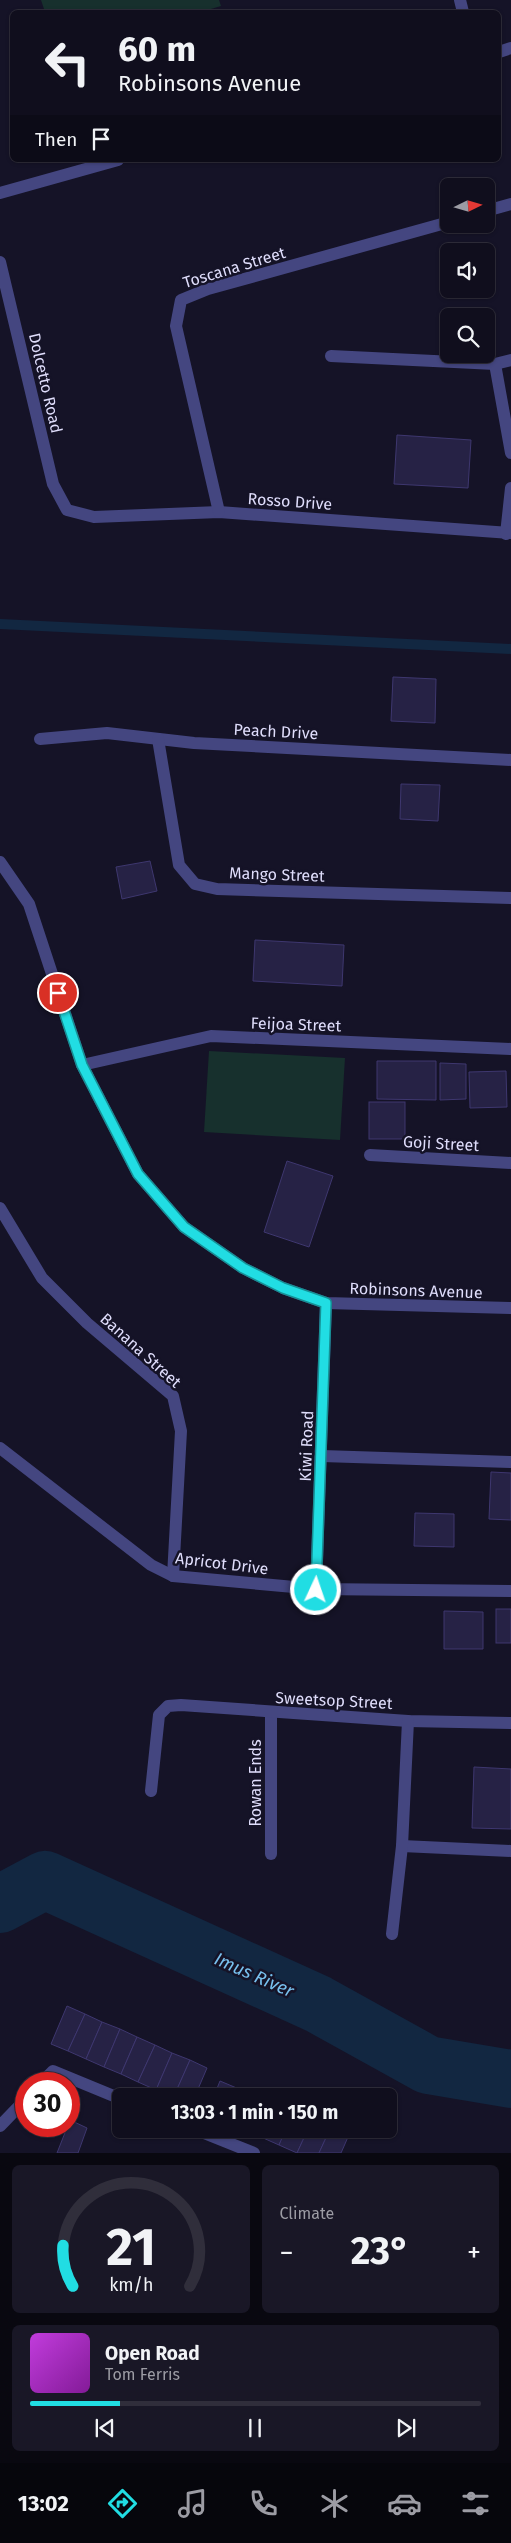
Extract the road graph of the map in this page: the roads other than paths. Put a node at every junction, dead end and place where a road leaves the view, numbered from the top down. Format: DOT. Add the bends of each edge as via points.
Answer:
graph roads {
  1 [pos="111,162"];
  2 [pos="0,193"];
  3 [pos="511,204"];
  4 [pos="495,208"];
  5 [pos="440,225"];
  6 [pos="0,262"];
  7 [pos="331,356"];
  8 [pos="511,360"];
  9 [pos="495,364"];
  10 [pos="511,453"];
  11 [pos="511,488"];
  12 [pos="67,510"];
  13 [pos="220,512"];
  14 [pos="509,534"];
  15 [pos="40,739"];
  16 [pos="158,739"];
  17 [pos="511,760"];
  18 [pos="0,862"];
  19 [pos="511,898"];
  20 [pos="511,1048"];
  21 [pos="82,1065"];
  22 [pos="370,1155"];
  23 [pos="511,1163"];
  24 [pos="0,1208"];
  25 [pos="326,1303"];
  26 [pos="511,1308"];
  27 [pos="0,1448"];
  28 [pos="322,1456"];
  29 [pos="511,1462"];
  30 [pos="173,1576"];
  31 [pos="316,1590"];
  32 [pos="511,1591"];
  33 [pos="271,1713"];
  34 [pos="408,1721"];
  35 [pos="511,1723"];
  36 [pos="151,1791"];
  37 [pos="402,1846"];
  38 [pos="511,1851"];
  39 [pos="271,1854"];
  40 [pos="392,1934"];
  41 [pos="80,2082"];
  42 [pos="112,2095"];
  43 [pos="15,2110"];
  44 [pos="0,2126"];
  45 [pos="216,2138"];
  46 [pos="254,2153"];
  1 -- 2 [label="street"];
  3 -- 4 [label="street"];
  5 -- 13 [label="street, Toscana Street" via="208,289 181,300 176,326"];
  6 -- 12 [label="street, Dolcetto Road" via="53,484"];
  7 -- 9 [label="street"];
  8 -- 9 [label="street"];
  9 -- 10 [label="street"];
  11 -- 14 [label="street"];
  12 -- 13 [label="street, Rosso Drive" via="94,517"];
  13 -- 14 [label="street, Rosso Drive"];
  15 -- 16 [label="street, Peach Drive" via="107,734"];
  16 -- 17 [label="street, Peach Drive"];
  16 -- 19 [label="street, Mango Street" via="179,865 195,884 217,889"];
  18 -- 21 [label="street, Robinsons Avenue" via="28,904"];
  20 -- 21 [label="street, Feijoa Street" via="211,1036"];
  21 -- 25 [label="street, Robinsons Avenue" via="138,1174 184,1227 243,1268 283,1288"];
  22 -- 23 [label="street, Goji Street"];
  24 -- 30 [label="street, Banana Street" via="42,1278 87,1323 173,1396 181,1431"];
  25 -- 26 [label="street, Robinsons Avenue"];
  25 -- 28 [label="street, Kiwi Road"];
  27 -- 30 [label="street, Apricot Drive" via="151,1565"];
  28 -- 29 [label="street"];
  28 -- 31 [label="street, Kiwi Road"];
  30 -- 31 [label="street, Apricot Drive"];
  31 -- 32 [label="street, Apricot Drive"];
  33 -- 34 [label="street, Sweetsop Street"];
  33 -- 36 [label="street, Sweetsop Street" via="168,1706 159,1715"];
  33 -- 39 [label="street, Rowan Ends"];
  34 -- 35 [label="street, Sweetsop Street"];
  34 -- 37 [label="street"];
  37 -- 38 [label="street"];
  37 -- 40 [label="street"];
  41 -- 42 [label="street"];
  43 -- 44 [label="street"];
  45 -- 46 [label="street"];
}
